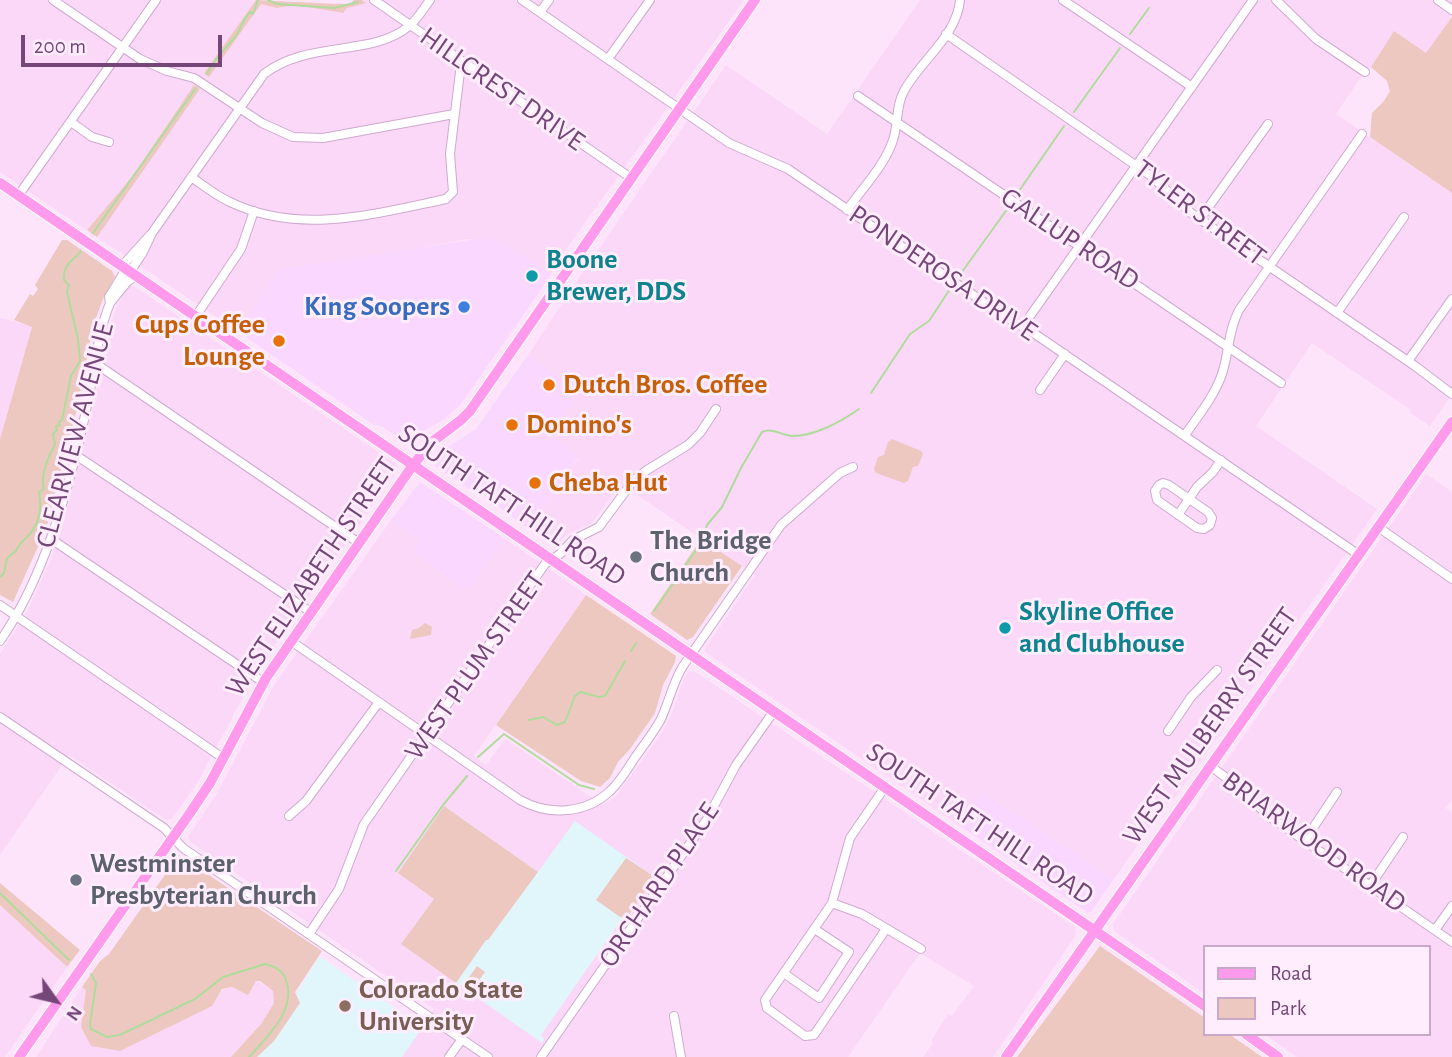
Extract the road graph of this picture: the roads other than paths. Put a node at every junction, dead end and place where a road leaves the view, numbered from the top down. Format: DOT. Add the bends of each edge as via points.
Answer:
graph roads {
  1 [pos="53,0"];
  2 [pos="156,0"];
  3 [pos="374,0"];
  4 [pos="430,0"];
  5 [pos="522,0"];
  6 [pos="549,0"];
  7 [pos="650,0"];
  8 [pos="755,0"];
  9 [pos="960,0"];
  10 [pos="1063,0"];
  11 [pos="1253,0"];
  12 [pos="1276,0"];
  13 [pos="1438,0"];
  14 [pos="1452,10"];
  15 [pos="540,12"];
  16 [pos="411,25"];
  17 [pos="946,34"];
  18 [pos="123,47"];
  19 [pos="608,59"];
  20 [pos="465,65"];
  21 [pos="1365,72"];
  22 [pos="1192,87"];
  23 [pos="858,96"];
  24 [pos="239,108"];
  25 [pos="680,109"];
  26 [pos="454,114"];
  27 [pos="896,121"];
  28 [pos="71,122"];
  29 [pos="1268,124"];
  30 [pos="1362,134"];
  31 [pos="109,142"];
  32 [pos="1136,165"];
  33 [pos="191,177"];
  34 [pos="631,178"];
  35 [pos="0,184"];
  36 [pos="18,196"];
  37 [pos="847,210"];
  38 [pos="254,211"];
  39 [pos="1404,217"];
  40 [pos="1200,219"];
  41 [pos="1079,246"];
  42 [pos="1269,265"];
  43 [pos="128,271"];
  44 [pos="1452,299"];
  45 [pos="1337,313"];
  46 [pos="196,316"];
  47 [pos="1023,326"];
  48 [pos="1228,347"];
  49 [pos="1065,354"];
  50 [pos="1408,361"];
  51 [pos="95,363"];
  52 [pos="1282,383"];
  53 [pos="1040,390"];
  54 [pos="1452,394"];
  55 [pos="716,409"];
  56 [pos="1452,422"];
  57 [pos="1185,435"];
  58 [pos="74,454"];
  59 [pos="1221,460"];
  60 [pos="413,465"];
  61 [pos="853,467"];
  62 [pos="1189,498"];
  63 [pos="1178,514"];
  64 [pos="1378,527"];
  65 [pos="51,539"];
  66 [pos="359,543"];
  67 [pos="1359,555"];
  68 [pos="552,559"];
  69 [pos="1452,579"];
  70 [pos="0,605"];
  71 [pos="312,612"];
  72 [pos="16,616"];
  73 [pos="0,642"];
  74 [pos="291,642"];
  75 [pos="691,654"];
  76 [pos="1217,670"];
  77 [pos="263,682"];
  78 [pos="379,702"];
  79 [pos="774,711"];
  80 [pos="0,717"];
  81 [pos="1168,731"];
  82 [pos="426,735"];
  83 [pos="223,758"];
  84 [pos="1210,766"];
  85 [pos="886,787"];
  86 [pos="1337,792"];
  87 [pos="289,816"];
  88 [pos="1403,836"];
  89 [pos="173,837"];
  90 [pos="1305,841"];
  91 [pos="1370,886"];
  92 [pos="832,903"];
  93 [pos="1452,906"];
  94 [pos="886,929"];
  95 [pos="1094,929"];
  96 [pos="816,930"];
  97 [pos="1436,930"];
  98 [pos="309,934"];
  99 [pos="1452,942"];
  100 [pos="921,949"];
  101 [pos="785,974"];
  102 [pos="1204,1005"];
  103 [pos="674,1016"];
  104 [pos="1248,1036"];
  105 [pos="462,1039"];
  106 [pos="19,1057"];
  107 [pos="449,1057"];
  108 [pos="488,1057"];
  109 [pos="541,1057"];
  110 [pos="681,1057"];
  111 [pos="1006,1057"];
  112 [pos="1278,1057"];
  1 -- 18 [label="street"];
  2 -- 18 [label="street"];
  3 -- 16 [label="street, HILLCREST DRIVE"];
  4 -- 16 [label="street, CLEARVIEW AVENUE"];
  5 -- 15 [label="street, PONDEROSA DRIVE"];
  6 -- 15 [label="street"];
  7 -- 19 [label="street"];
  8 -- 25 [label="main road, WEST ELIZABETH STREET"];
  9 -- 17 [label="street"];
  10 -- 22 [label="street"];
  11 -- 22 [label="street"];
  12 -- 21 [label="street" via="1316,39"];
  13 -- 14 [label="street"];
  15 -- 19 [label="street, PONDEROSA DRIVE"];
  16 -- 20 [label="street, HILLCREST DRIVE"];
  16 -- 24 [label="street, CLEARVIEW AVENUE" via="382,40 290,57 264,74"];
  17 -- 27 [label="street" via="904,91"];
  17 -- 32 [label="street, TYLER STREET"];
  18 -- 24 [label="street" via="153,66 194,78"];
  18 -- 28 [label="street"];
  19 -- 25 [label="street, PONDEROSA DRIVE"];
  20 -- 26 [label="street"];
  20 -- 34 [label="street, HILLCREST DRIVE"];
  22 -- 32 [label="street"];
  23 -- 27 [label="street, GALLUP ROAD"];
  24 -- 26 [label="street" via="278,132 312,139"];
  24 -- 33 [label="street, CLEARVIEW AVENUE"];
  25 -- 34 [label="main road, WEST ELIZABETH STREET"];
  25 -- 37 [label="street, PONDEROSA DRIVE" via="729,143 788,169"];
  26 -- 38 [label="street" via="453,192 446,199 340,220 304,220"];
  27 -- 37 [label="street" via="888,150"];
  27 -- 41 [label="street, GALLUP ROAD"];
  28 -- 31 [label="street"];
  28 -- 36 [label="street"];
  29 -- 40 [label="street"];
  30 -- 42 [label="street"];
  32 -- 40 [label="street, TYLER STREET"];
  32 -- 41 [label="street"];
  33 -- 38 [label="street" via="227,201"];
  33 -- 43 [label="street, CLEARVIEW AVENUE" via="152,233 137,246"];
  34 -- 60 [label="main road, WEST ELIZABETH STREET" via="470,411 432,442"];
  35 -- 36 [label="main road, SOUTH TAFT HILL ROAD"];
  36 -- 43 [label="main road, SOUTH TAFT HILL ROAD"];
  37 -- 47 [label="street, PONDEROSA DRIVE"];
  38 -- 46 [label="street" via="240,249"];
  39 -- 45 [label="street"];
  40 -- 42 [label="street, TYLER STREET"];
  41 -- 47 [label="street"];
  41 -- 48 [label="street, GALLUP ROAD"];
  42 -- 45 [label="street, TYLER STREET"];
  42 -- 48 [label="street" via="1235,317"];
  43 -- 46 [label="main road, SOUTH TAFT HILL ROAD"];
  43 -- 51 [label="street, CLEARVIEW AVENUE" via="128,281 110,303"];
  44 -- 50 [label="street"];
  45 -- 50 [label="street, TYLER STREET"];
  46 -- 60 [label="main road, SOUTH TAFT HILL ROAD"];
  47 -- 49 [label="street, PONDEROSA DRIVE"];
  48 -- 52 [label="street, GALLUP ROAD"];
  48 -- 57 [label="street" via="1215,389"];
  49 -- 53 [label="street"];
  49 -- 57 [label="street, PONDEROSA DRIVE"];
  50 -- 54 [label="street, TYLER STREET"];
  51 -- 58 [label="street, CLEARVIEW AVENUE"];
  51 -- 66 [label="street"];
  55 -- 68 [label="street, WEST PLUM STREET" via="688,445 638,475 599,527 573,540"];
  56 -- 64 [label="main road, WEST MULBERRY STREET"];
  57 -- 59 [label="street, PONDEROSA DRIVE"];
  58 -- 65 [label="street, CLEARVIEW AVENUE"];
  58 -- 71 [label="street"];
  59 -- 62 [label="street"];
  59 -- 67 [label="street, PONDEROSA DRIVE"];
  60 -- 66 [label="main road, WEST ELIZABETH STREET"];
  60 -- 68 [label="main road, SOUTH TAFT HILL ROAD"];
  61 -- 75 [label="street" via="781,525"];
  62 -- 63 [label="street"];
  62 -- 63 [label="street" via="1210,514 1210,525 1199,529"];
  62 -- 63 [label="street" via="1166,484 1156,488 1157,500"];
  64 -- 67 [label="main road, WEST MULBERRY STREET"];
  64 -- 69 [label="street"];
  65 -- 72 [label="street, CLEARVIEW AVENUE"];
  65 -- 77 [label="street"];
  66 -- 71 [label="main road, WEST ELIZABETH STREET"];
  67 -- 84 [label="main road, WEST MULBERRY STREET"];
  68 -- 75 [label="main road, SOUTH TAFT HILL ROAD"];
  68 -- 82 [label="street, WEST PLUM STREET"];
  70 -- 72 [label="street"];
  71 -- 74 [label="main road, WEST ELIZABETH STREET"];
  72 -- 73 [label="street, CLEARVIEW AVENUE"];
  72 -- 83 [label="street"];
  74 -- 77 [label="main road, WEST ELIZABETH STREET"];
  74 -- 78 [label="street"];
  75 -- 79 [label="main road, SOUTH TAFT HILL ROAD"];
  75 -- 82 [label="street" via="660,719 619,781 604,796 582,807 556,810 533,806"];
  76 -- 81 [label="street" via="1191,696"];
  77 -- 83 [label="main road, WEST ELIZABETH STREET"];
  78 -- 82 [label="street"];
  78 -- 87 [label="street" via="306,801"];
  79 -- 85 [label="main road, SOUTH TAFT HILL ROAD"];
  79 -- 109 [label="street, ORCHARD PLACE" via="736,765 707,819"];
  80 -- 89 [label="street"];
  82 -- 98 [label="street, WEST PLUM STREET" via="364,824 339,889"];
  83 -- 89 [label="main road, WEST ELIZABETH STREET"];
  84 -- 90 [label="street, BRIARWOOD ROAD"];
  84 -- 95 [label="main road, WEST MULBERRY STREET"];
  85 -- 92 [label="street" via="850,838"];
  85 -- 95 [label="main road, SOUTH TAFT HILL ROAD"];
  86 -- 90 [label="street"];
  88 -- 91 [label="street"];
  89 -- 98 [label="street"];
  89 -- 106 [label="main road, WEST ELIZABETH STREET"];
  90 -- 91 [label="street, BRIARWOOD ROAD"];
  91 -- 97 [label="street, BRIARWOOD ROAD"];
  92 -- 94 [label="street"];
  92 -- 96 [label="street"];
  93 -- 97 [label="street"];
  94 -- 100 [label="street"];
  94 -- 101 [label="street" via="814,1035 805,1036 767,1008 765,1000"];
  95 -- 102 [label="main road, SOUTH TAFT HILL ROAD"];
  95 -- 111 [label="main road, WEST MULBERRY STREET"];
  96 -- 101 [label="street"];
  96 -- 101 [label="street" via="849,952 819,998"];
  97 -- 99 [label="street, BRIARWOOD ROAD"];
  98 -- 105 [label="street"];
  103 -- 110 [label="street"];
  104 -- 112 [label="main road"];
  105 -- 107 [label="street"];
  105 -- 108 [label="street"];
}
